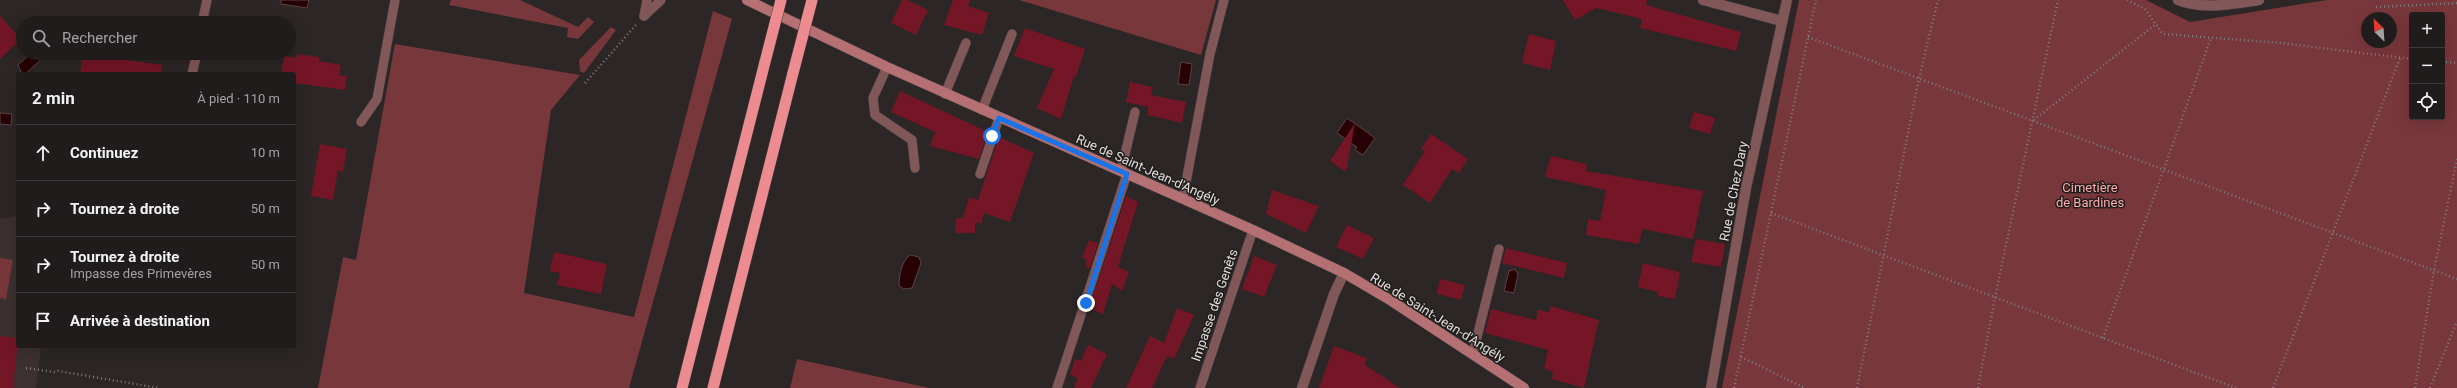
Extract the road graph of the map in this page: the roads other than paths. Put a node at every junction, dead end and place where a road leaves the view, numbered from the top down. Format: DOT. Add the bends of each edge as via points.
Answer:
graph roads {
  1 [pos="207,0"];
  2 [pos="395,0"];
  3 [pos="647,0"];
  4 [pos="661,0"];
  5 [pos="747,0"];
  6 [pos="781,0"];
  7 [pos="812,0"];
  8 [pos="1224,0"];
  9 [pos="1702,0"];
  10 [pos="1787,0"];
  11 [pos="2178,0"];
  12 [pos="2259,0"];
  13 [pos="204,16"];
  14 [pos="1782,21"];
  15 [pos="1012,34"];
  16 [pos="966,43"];
  17 [pos="195,60"];
  18 [pos="886,67"];
  19 [pos="192,72"];
  20 [pos="945,94"];
  21 [pos="982,110"];
  22 [pos="1135,112"];
  23 [pos="999,118"];
  24 [pos="361,122"];
  25 [pos="915,168"];
  26 [pos="1124,172"];
  27 [pos="980,174"];
  28 [pos="1183,198"];
  29 [pos="1253,230"];
  30 [pos="1499,249"];
  31 [pos="1344,273"];
  32 [pos="1472,353"];
  33 [pos="682,388"];
  34 [pos="713,388"];
  35 [pos="1057,388"];
  36 [pos="1200,388"];
  37 [pos="1302,388"];
  38 [pos="1524,388"];
  39 [pos="1711,388"];
  1 -- 13 [label="lane"];
  2 -- 24 [label="lane" via="378,99"];
  3 -- 4 [label="lane" via="644,16"];
  5 -- 18 [label="main road, Rue de Saint-Jean-d'Angély"];
  6 -- 33 [label="highway, bridge"];
  7 -- 34 [label="highway, bridge"];
  8 -- 28 [label="lane" via="1210,54"];
  9 -- 14 [label="street"];
  10 -- 14 [label="street, Rue de Chez Dary"];
  11 -- 12 [label="street" via="2188,4 2227,5"];
  14 -- 39 [label="street, Rue de Chez Dary" via="1746,188"];
  15 -- 21 [label="lane"];
  16 -- 20 [label="lane"];
  17 -- 19 [label="lane"];
  18 -- 20 [label="main road, Rue de Saint-Jean-d'Angély"];
  18 -- 25 [label="lane" via="873,98 875,114 912,140"];
  20 -- 21 [label="main road, Rue de Saint-Jean-d'Angély"];
  21 -- 23 [label="main road, Rue de Saint-Jean-d'Angély"];
  22 -- 26 [label="lane"];
  23 -- 26 [label="main road, Rue de Saint-Jean-d'Angély"];
  23 -- 27 [label="lane"];
  26 -- 28 [label="main road, Rue de Saint-Jean-d'Angély"];
  26 -- 35 [label="lane"];
  28 -- 29 [label="main road, Rue de Saint-Jean-d'Angély"];
  29 -- 31 [label="main road, Rue de Saint-Jean-d'Angély"];
  29 -- 36 [label="lane, Impasse des Genêts"];
  30 -- 32 [label="lane"];
  31 -- 32 [label="main road, Rue de Saint-Jean-d'Angély"];
  31 -- 37 [label="street" via="1334,294"];
  32 -- 38 [label="main road, Rue de Saint-Jean-d'Angély"];
}
